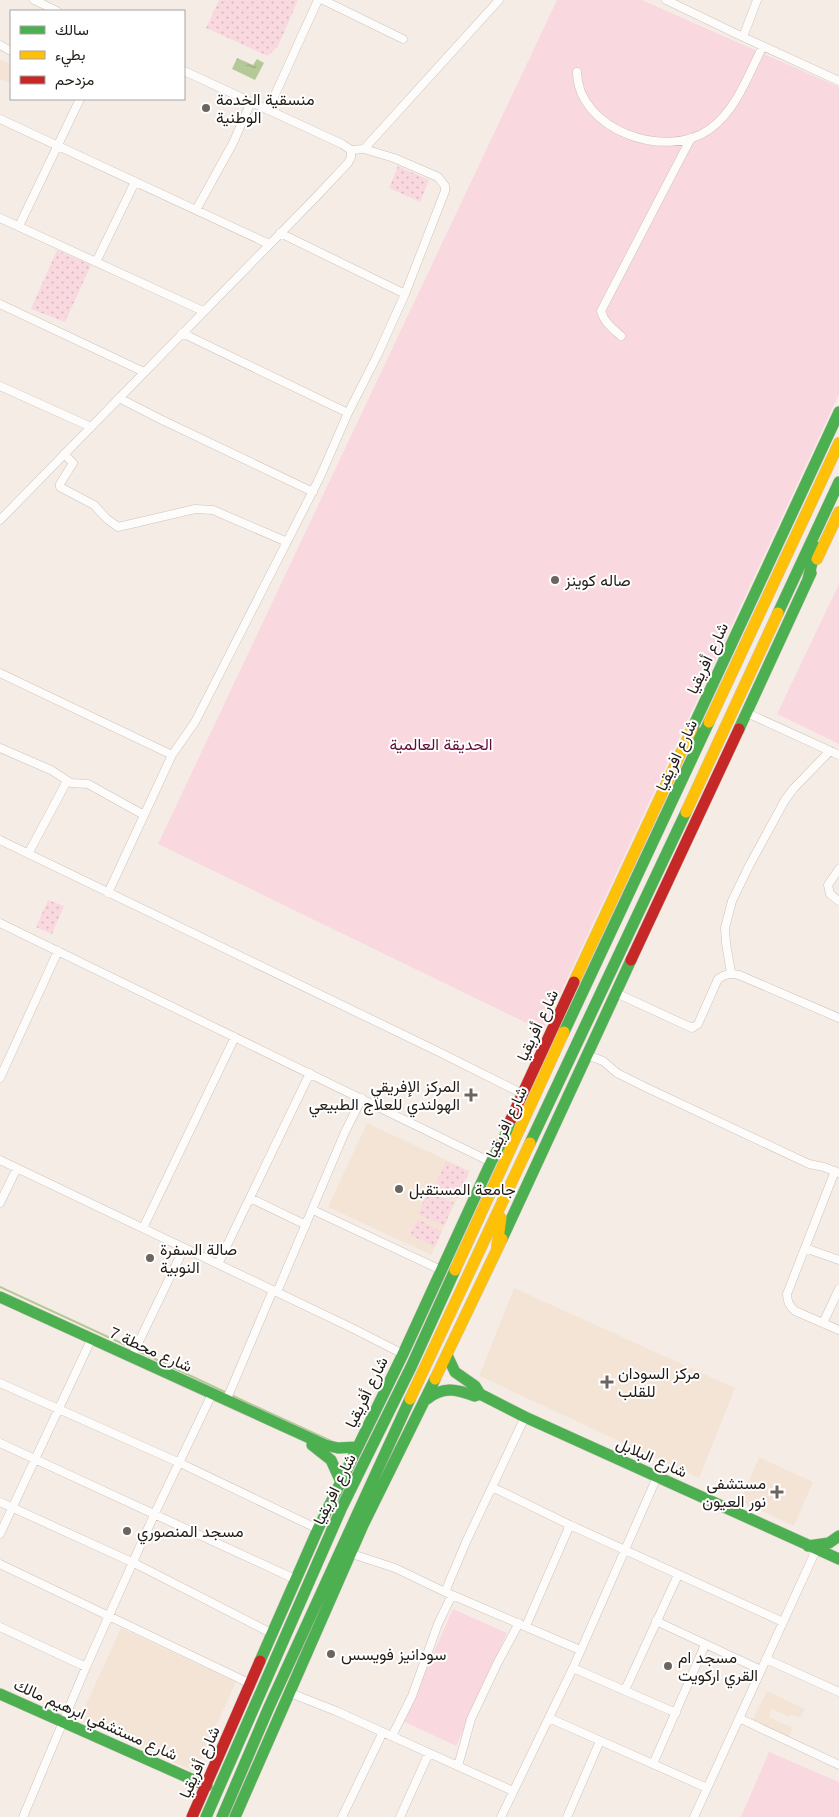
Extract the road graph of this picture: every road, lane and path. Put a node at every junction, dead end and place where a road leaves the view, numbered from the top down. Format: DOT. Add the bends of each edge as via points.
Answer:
graph roads {
  1 [pos="34,0"];
  2 [pos="318,0"];
  3 [pos="323,0"];
  4 [pos="498,0"];
  5 [pos="666,0"];
  6 [pos="757,0"];
  7 [pos="56,10"];
  8 [pos="743,37"];
  9 [pos="404,39"];
  10 [pos="763,46"];
  11 [pos="185,71"];
  12 [pos="577,72"];
  13 [pos="839,81"];
  14 [pos="80,100"];
  15 [pos="251,102"];
  16 [pos="268,110"];
  17 [pos="0,118"];
  18 [pos="691,138"];
  19 [pos="57,146"];
  20 [pos="364,149"];
  21 [pos="351,150"];
  22 [pos="135,182"];
  23 [pos="196,210"];
  24 [pos="0,218"];
  25 [pos="19,226"];
  26 [pos="280,233"];
  27 [pos="269,244"];
  28 [pos="96,262"];
  29 [pos="405,294"];
  30 [pos="0,304"];
  31 [pos="203,311"];
  32 [pos="182,333"];
  33 [pos="621,336"];
  34 [pos="144,372"];
  35 [pos="0,386"];
  36 [pos="119,398"];
  37 [pos="839,412"];
  38 [pos="348,413"];
  39 [pos="91,427"];
  40 [pos="839,443"];
  41 [pos="64,454"];
  42 [pos="839,482"];
  43 [pos="313,492"];
  44 [pos="839,512"];
  45 [pos="825,513"];
  46 [pos="0,520"];
  47 [pos="287,542"];
  48 [pos="808,580"];
  49 [pos="0,673"];
  50 [pos="745,712"];
  51 [pos="706,729"];
  52 [pos="0,748"];
  53 [pos="683,748"];
  54 [pos="830,750"];
  55 [pos="172,755"];
  56 [pos="839,755"];
  57 [pos="66,781"];
  58 [pos="700,811"];
  59 [pos="144,815"];
  60 [pos="676,834"];
  61 [pos="0,840"];
  62 [pos="28,854"];
  63 [pos="839,870"];
  64 [pos="108,893"];
  65 [pos="839,900"];
  66 [pos="0,922"];
  67 [pos="58,951"];
  68 [pos="616,963"];
  69 [pos="596,965"];
  70 [pos="731,973"];
  71 [pos="588,983"];
  72 [pos="603,989"];
  73 [pos="616,993"];
  74 [pos="839,1018"];
  75 [pos="235,1037"];
  76 [pos="587,1055"];
  77 [pos="310,1073"];
  78 [pos="0,1078"];
  79 [pos="523,1094"];
  80 [pos="362,1098"];
  81 [pos="510,1137"];
  82 [pos="0,1160"];
  83 [pos="490,1162"];
  84 [pos="17,1168"];
  85 [pos="837,1172"];
  86 [pos="250,1198"];
  87 [pos="0,1203"];
  88 [pos="502,1203"];
  89 [pos="313,1210"];
  90 [pos="306,1225"];
  91 [pos="143,1228"];
  92 [pos="497,1246"];
  93 [pos="184,1248"];
  94 [pos="805,1248"];
  95 [pos="839,1260"];
  96 [pos="218,1264"];
  97 [pos="442,1270"];
  98 [pos="839,1289"];
  99 [pos="275,1291"];
  100 [pos="0,1297"];
  101 [pos="823,1323"];
  102 [pos="839,1330"];
  103 [pos="91,1340"];
  104 [pos="403,1354"];
  105 [pos="447,1356"];
  106 [pos="131,1358"];
  107 [pos="0,1383"];
  108 [pos="212,1394"];
  109 [pos="480,1394"];
  110 [pos="226,1401"];
  111 [pos="424,1402"];
  112 [pos="58,1408"];
  113 [pos="525,1417"];
  114 [pos="290,1430"];
  115 [pos="0,1443"];
  116 [pos="357,1447"];
  117 [pos="35,1460"];
  118 [pos="180,1463"];
  119 [pos="657,1476"];
  120 [pos="341,1482"];
  121 [pos="492,1487"];
  122 [pos="0,1502"];
  123 [pos="12,1508"];
  124 [pos="154,1514"];
  125 [pos="570,1525"];
  126 [pos="318,1529"];
  127 [pos="0,1534"];
  128 [pos="839,1536"];
  129 [pos="812,1548"];
  130 [pos="626,1550"];
  131 [pos="352,1554"];
  132 [pos="839,1559"];
  133 [pos="134,1563"];
  134 [pos="0,1564"];
  135 [pos="678,1574"];
  136 [pos="297,1580"];
  137 [pos="448,1593"];
  138 [pos="289,1598"];
  139 [pos="294,1616"];
  140 [pos="110,1617"];
  141 [pos="656,1621"];
  142 [pos="783,1622"];
  143 [pos="523,1625"];
  144 [pos="0,1627"];
  145 [pos="273,1634"];
  146 [pos="706,1645"];
  147 [pos="580,1650"];
  148 [pos="766,1658"];
  149 [pos="86,1667"];
  150 [pos="573,1668"];
  151 [pos="300,1670"];
  152 [pos="761,1670"];
  153 [pos="251,1684"];
  154 [pos="280,1684"];
  155 [pos="625,1690"];
  156 [pos="839,1692"];
  157 [pos="290,1693"];
  158 [pos="0,1694"];
  159 [pos="676,1713"];
  160 [pos="549,1718"];
  161 [pos="739,1718"];
  162 [pos="64,1722"];
  163 [pos="383,1732"];
  164 [pos="392,1736"];
  165 [pos="600,1741"];
  166 [pos="430,1753"];
  167 [pos="654,1764"];
  168 [pos="839,1765"];
  169 [pos="458,1766"];
  170 [pos="207,1786"];
  171 [pos="707,1788"];
  172 [pos="513,1791"];
  173 [pos="23,1817"];
  174 [pos="192,1817"];
  175 [pos="206,1817"];
  176 [pos="222,1817"];
  177 [pos="235,1817"];
  178 [pos="342,1817"];
  179 [pos="400,1817"];
  180 [pos="501,1817"];
  181 [pos="566,1817"];
  182 [pos="694,1817"];
  1 -- 7 [label="street"];
  2 -- 16 [label="street"];
  3 -- 9 [label="street"];
  4 -- 20 [label="street"];
  5 -- 8 [label="street"];
  6 -- 8 [label="street"];
  8 -- 10 [label="street"];
  10 -- 13 [label="street"];
  10 -- 18 [label="street" via="727,113 709,130"];
  11 -- 15 [label="street"];
  12 -- 18 [label="street" via="577,81 585,99 606,122 618,129 646,141"];
  14 -- 19 [label="street"];
  15 -- 16 [label="street"];
  15 -- 23 [label="street" via="233,143"];
  16 -- 21 [label="street"];
  17 -- 19 [label="street"];
  18 -- 33 [label="street" via="601,311 603,318"];
  19 -- 22 [label="street"];
  19 -- 25 [label="street"];
  20 -- 21 [label="street"];
  20 -- 29 [label="street" via="438,177 445,186"];
  21 -- 26 [label="street" via="348,163"];
  22 -- 23 [label="street"];
  22 -- 28 [label="street"];
  23 -- 27 [label="street"];
  24 -- 25 [label="street"];
  25 -- 28 [label="street"];
  26 -- 27 [label="street"];
  26 -- 29 [label="street"];
  27 -- 31 [label="street"];
  28 -- 31 [label="street"];
  29 -- 38 [label="street"];
  30 -- 34 [label="street"];
  31 -- 32 [label="street"];
  32 -- 34 [label="street"];
  32 -- 38 [label="street"];
  34 -- 36 [label="street"];
  35 -- 39 [label="street"];
  36 -- 39 [label="street"];
  36 -- 43 [label="street"];
  37 -- 53 [label="main road, شارع أفريقيا"];
  38 -- 43 [label="street"];
  39 -- 41 [label="street"];
  40 -- 51 [label="main road, شارع افريقيا"];
  41 -- 46 [label="street"];
  41 -- 47 [label="street" via="73,463 60,484 62,489 94,505 106,520 118,527 206,509"];
  42 -- 45 [label="main road, شارع افريقيا"];
  43 -- 47 [label="street"];
  44 -- 48 [label="main road"];
  45 -- 48 [label="main road"];
  45 -- 60 [label="main road, شارع افريقيا"];
  47 -- 55 [label="street" via="195,722"];
  48 -- 50 [label="main road"];
  49 -- 55 [label="street"];
  50 -- 54 [label="street"];
  50 -- 58 [label="main road"];
  51 -- 53 [label="main road"];
  51 -- 69 [label="main road, شارع افريقيا"];
  52 -- 57 [label="street" via="51,770"];
  53 -- 79 [label="main road, شارع أفريقيا"];
  54 -- 56 [label="street"];
  54 -- 70 [label="street" via="785,800 732,901 725,928"];
  55 -- 59 [label="street"];
  57 -- 59 [label="street" via="88,784"];
  57 -- 62 [label="street"];
  58 -- 60 [label="main road"];
  58 -- 73 [label="main road"];
  59 -- 64 [label="street"];
  60 -- 68 [label="main road, شارع افريقيا"];
  61 -- 62 [label="street"];
  62 -- 64 [label="street"];
  63 -- 65 [label="street" via="828,885 830,894"];
  64 -- 79 [label="street"];
  66 -- 67 [label="street"];
  67 -- 75 [label="street"];
  67 -- 78 [label="street"];
  68 -- 69 [label="main road"];
  68 -- 72 [label="main road, شارع افريقيا"];
  69 -- 71 [label="main road, شارع افريقيا"];
  70 -- 73 [label="street" via="718,979 698,1024 692,1028"];
  70 -- 74 [label="street"];
  71 -- 72 [label="main road"];
  71 -- 81 [label="main road, شارع افريقيا"];
  72 -- 88 [label="main road, شارع افريقيا"];
  73 -- 76 [label="main road"];
  75 -- 77 [label="street"];
  75 -- 91 [label="street"];
  76 -- 85 [label="street" via="716,1121 809,1164"];
  76 -- 92 [label="main road"];
  77 -- 80 [label="street"];
  77 -- 86 [label="street"];
  79 -- 81 [label="main road, شارع أفريقيا"];
  80 -- 83 [label="street"];
  80 -- 89 [label="street"];
  81 -- 83 [label="main road, شارع أفريقيا"];
  81 -- 139 [label="main road, شارع افريقيا" via="411,1367 342,1507"];
  82 -- 84 [label="street"];
  83 -- 97 [label="main road, شارع أفريقيا"];
  84 -- 87 [label="street"];
  84 -- 91 [label="street"];
  85 -- 94 [label="street"];
  86 -- 90 [label="street"];
  86 -- 96 [label="street"];
  88 -- 92 [label="main road"];
  88 -- 154 [label="main road, شارع افريقيا"];
  89 -- 90 [label="street"];
  89 -- 97 [label="street"];
  90 -- 99 [label="street"];
  91 -- 93 [label="street"];
  92 -- 105 [label="main road"];
  93 -- 96 [label="street"];
  93 -- 106 [label="street"];
  94 -- 95 [label="street"];
  94 -- 101 [label="street" via="787,1294 788,1301 795,1311"];
  96 -- 99 [label="street"];
  97 -- 104 [label="main road, شارع أفريقيا"];
  98 -- 101 [label="street"];
  99 -- 104 [label="street"];
  99 -- 110 [label="street"];
  100 -- 103 [label="main road, شارع محطة 7"];
  101 -- 102 [label="street"];
  103 -- 106 [label="main road, شارع محطة 7"];
  103 -- 112 [label="street"];
  104 -- 116 [label="main road, شارع أفريقيا"];
  105 -- 109 [label="main road, شارع البلابل" via="455,1372 475,1386"];
  105 -- 111 [label="main road"];
  106 -- 108 [label="main road, شارع محطة 7"];
  107 -- 112 [label="street"];
  108 -- 110 [label="main road, شارع محطة 7"];
  108 -- 118 [label="street"];
  109 -- 111 [label="main road, شارع البلابل" via="475,1396 458,1389 445,1389"];
  109 -- 113 [label="main road, شارع البلابل"];
  110 -- 114 [label="main road, شارع محطة 7"];
  111 -- 131 [label="main road"];
  112 -- 117 [label="street"];
  112 -- 118 [label="street"];
  113 -- 119 [label="main road, شارع البلابل"];
  113 -- 121 [label="street"];
  114 -- 116 [label="main road" via="334,1448"];
  114 -- 120 [label="main road" via="332,1459"];
  115 -- 117 [label="street"];
  116 -- 120 [label="main road, شارع أفريقيا"];
  117 -- 123 [label="street"];
  117 -- 124 [label="street"];
  118 -- 124 [label="street"];
  118 -- 126 [label="street"];
  119 -- 129 [label="main road, شارع البلابل"];
  119 -- 130 [label="street"];
  120 -- 126 [label="main road, شارع أفريقيا"];
  121 -- 125 [label="street"];
  121 -- 137 [label="street"];
  122 -- 123 [label="street"];
  123 -- 127 [label="street"];
  123 -- 133 [label="street"];
  124 -- 133 [label="street"];
  124 -- 136 [label="street"];
  125 -- 130 [label="street"];
  125 -- 143 [label="street"];
  126 -- 136 [label="main road, شارع أفريقيا"];
  128 -- 129 [label="main road"];
  129 -- 132 [label="main road, شارع البلابل"];
  129 -- 142 [label="street"];
  130 -- 135 [label="street"];
  130 -- 147 [label="street"];
  131 -- 137 [label="street" via="395,1568"];
  131 -- 151 [label="main road"];
  133 -- 140 [label="street"];
  133 -- 145 [label="street"];
  134 -- 140 [label="street"];
  135 -- 141 [label="street"];
  135 -- 142 [label="street"];
  136 -- 138 [label="main road, شارع أفريقيا"];
  137 -- 143 [label="street"];
  137 -- 164 [label="street" via="412,1696"];
  138 -- 139 [label="main road"];
  138 -- 145 [label="main road, شارع أفريقيا"];
  139 -- 175 [label="main road, شارع افريقيا"];
  140 -- 149 [label="street"];
  140 -- 153 [label="street"];
  141 -- 146 [label="street"];
  141 -- 155 [label="street"];
  142 -- 148 [label="street"];
  143 -- 147 [label="street"];
  143 -- 169 [label="street" via="497,1664 472,1719"];
  144 -- 149 [label="street"];
  145 -- 153 [label="main road, شارع أفريقيا"];
  146 -- 152 [label="street"];
  146 -- 159 [label="street"];
  147 -- 150 [label="street"];
  148 -- 152 [label="street"];
  148 -- 156 [label="street"];
  149 -- 162 [label="street"];
  150 -- 155 [label="street"];
  150 -- 160 [label="street"];
  151 -- 154 [label="main road"];
  151 -- 157 [label="main road"];
  152 -- 161 [label="street"];
  153 -- 170 [label="main road, شارع أفريقيا"];
  154 -- 176 [label="main road, شارع افريقيا"];
  155 -- 159 [label="street"];
  157 -- 163 [label="street"];
  157 -- 177 [label="main road"];
  158 -- 162 [label="main road, شارع مستشفي ابرهيم مالك"];
  159 -- 167 [label="street"];
  160 -- 165 [label="street"];
  160 -- 172 [label="street"];
  161 -- 168 [label="street"];
  161 -- 171 [label="street"];
  162 -- 170 [label="main road, شارع مستشفي ابرهيم مالك"];
  162 -- 173 [label="street"];
  163 -- 164 [label="street"];
  163 -- 178 [label="street"];
  164 -- 166 [label="street"];
  165 -- 167 [label="street"];
  165 -- 181 [label="street"];
  166 -- 169 [label="street"];
  166 -- 179 [label="street"];
  167 -- 171 [label="street"];
  169 -- 172 [label="street"];
  170 -- 174 [label="main road, شارع أفريقيا"];
  171 -- 182 [label="street"];
  172 -- 180 [label="street"];
}
